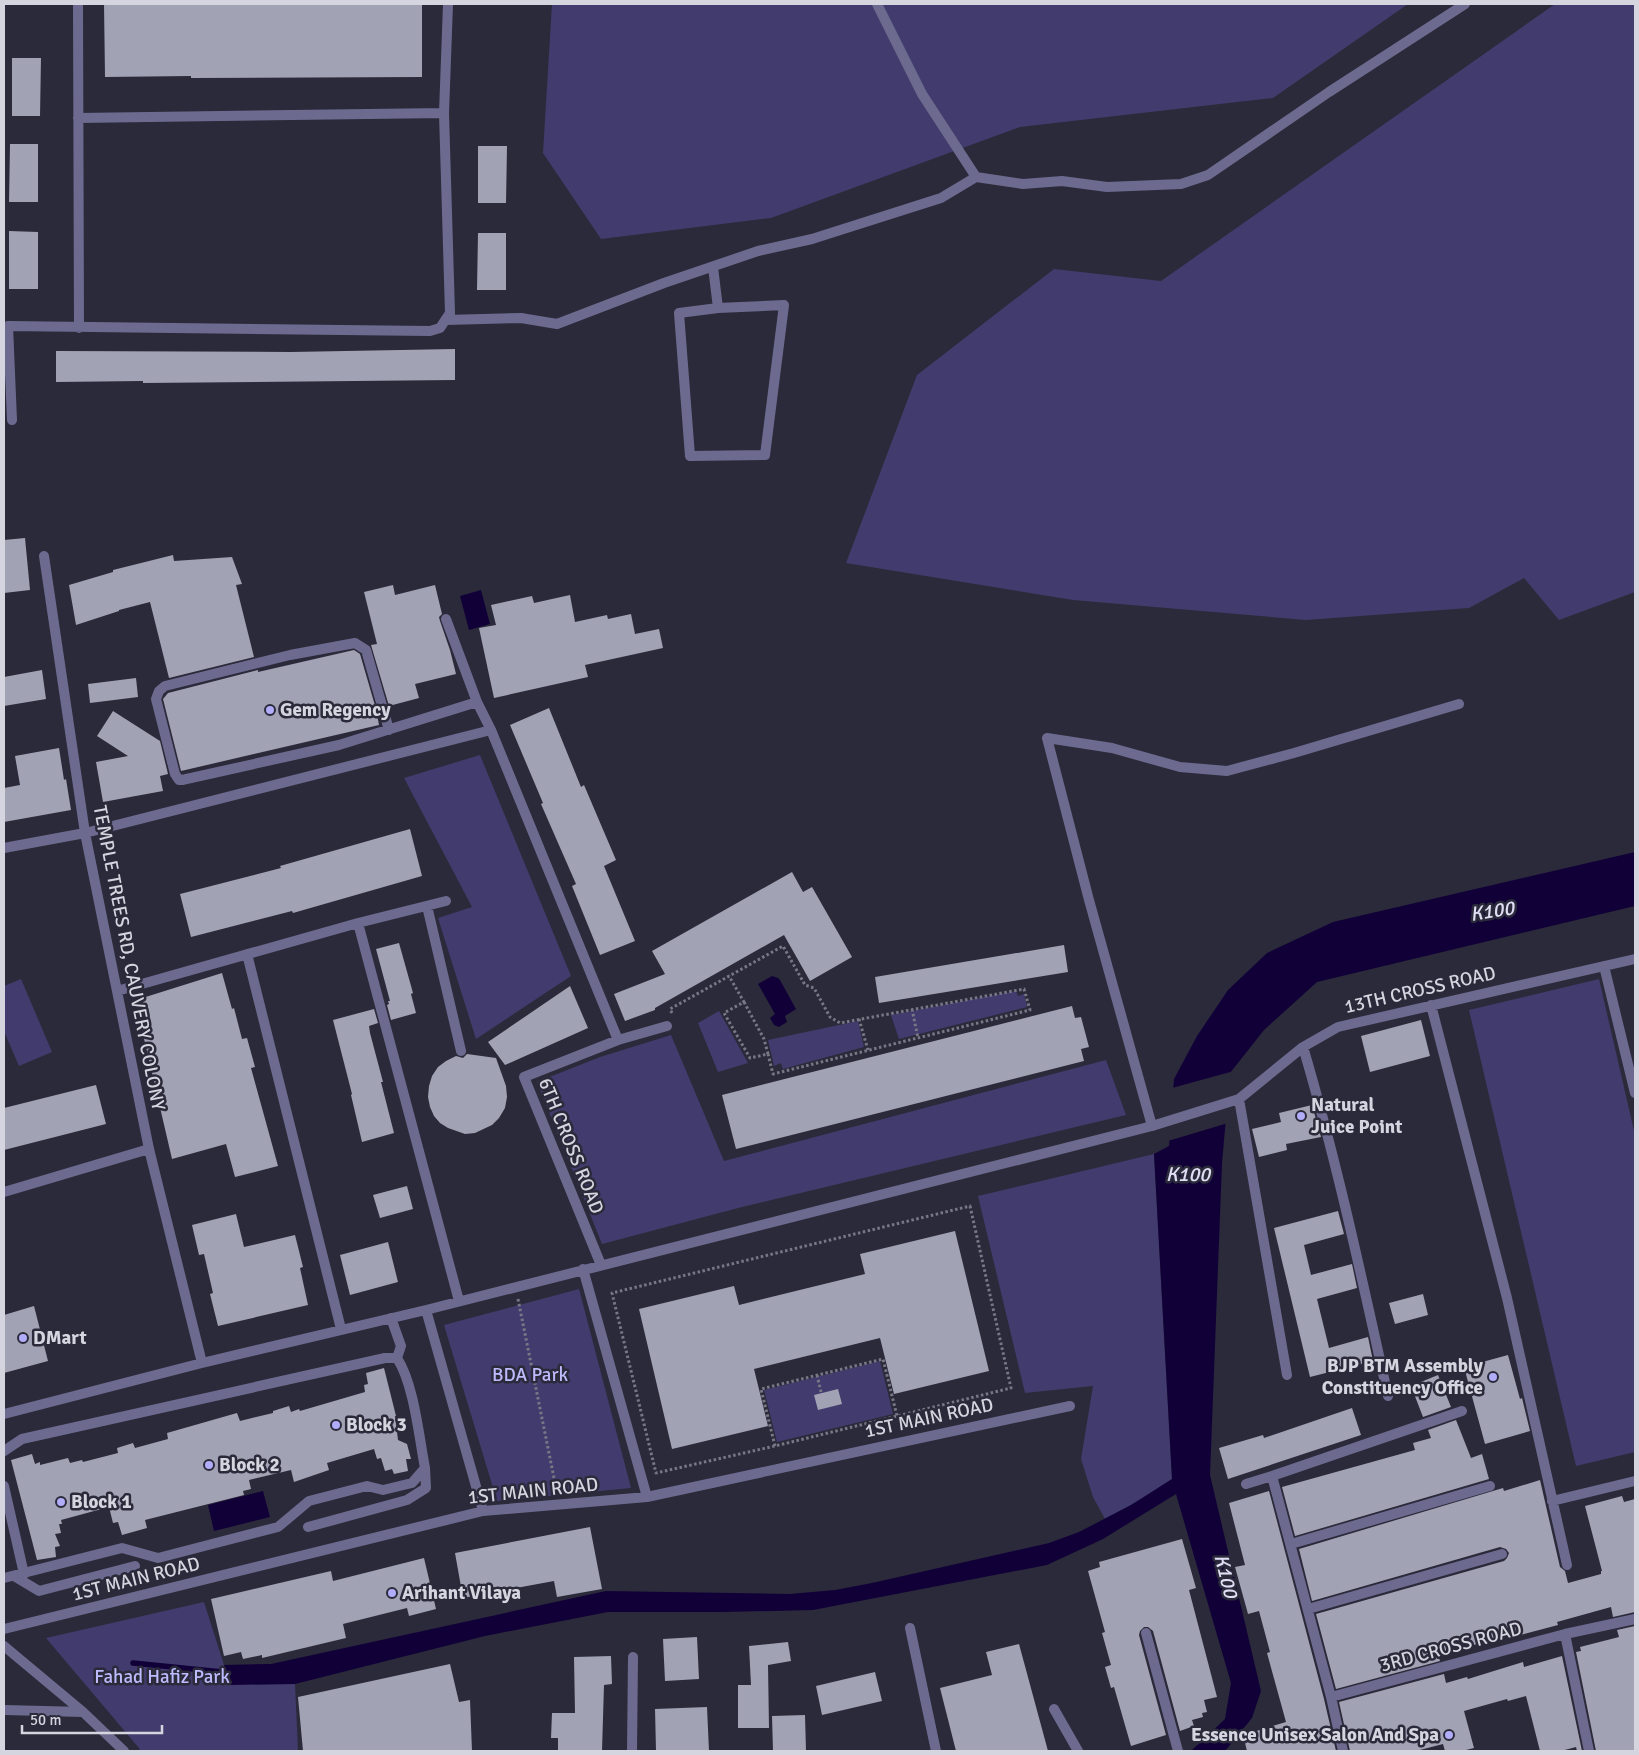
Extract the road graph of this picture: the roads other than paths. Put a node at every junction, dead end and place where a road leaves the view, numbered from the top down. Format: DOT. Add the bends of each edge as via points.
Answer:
graph roads {
  1 [pos="78,4"];
  2 [pos="448,4"];
  3 [pos="877,4"];
  4 [pos="1464,4"];
  5 [pos="444,113"];
  6 [pos="78,118"];
  7 [pos="976,176"];
  8 [pos="713,267"];
  9 [pos="718,308"];
  10 [pos="446,320"];
  11 [pos="6,326"];
  12 [pos="79,328"];
  13 [pos="12,420"];
  14 [pos="44,556"];
  15 [pos="446,619"];
  16 [pos="477,702"];
  17 [pos="1459,704"];
  18 [pos="388,730"];
  19 [pos="491,730"];
  20 [pos="85,832"];
  21 [pos="4,848"];
  22 [pos="446,901"];
  23 [pos="427,906"];
  24 [pos="358,923"];
  25 [pos="247,954"];
  26 [pos="1635,959"];
  27 [pos="1604,966"];
  28 [pos="117,991"];
  29 [pos="1431,1005"];
  30 [pos="667,1026"];
  31 [pos="618,1040"];
  32 [pos="1303,1047"];
  33 [pos="461,1051"];
  34 [pos="1635,1093"];
  35 [pos="1236,1100"];
  36 [pos="1152,1126"];
  37 [pos="149,1150"];
  38 [pos="4,1192"];
  39 [pos="601,1265"];
  40 [pos="583,1270"];
  41 [pos="459,1301"];
  42 [pos="426,1310"];
  43 [pos="391,1318"];
  44 [pos="341,1329"];
  45 [pos="397,1358"];
  46 [pos="202,1363"];
  47 [pos="1287,1375"];
  48 [pos="1388,1396"];
  49 [pos="1070,1406"];
  50 [pos="1462,1411"];
  51 [pos="4,1414"];
  52 [pos="4,1451"];
  53 [pos="425,1468"];
  54 [pos="1272,1476"];
  55 [pos="1635,1481"];
  56 [pos="1246,1484"];
  57 [pos="4,1486"];
  58 [pos="1490,1486"];
  59 [pos="647,1497"];
  60 [pos="1552,1501"];
  61 [pos="484,1511"];
  62 [pos="308,1527"];
  63 [pos="1290,1544"];
  64 [pos="1502,1554"];
  65 [pos="1567,1565"];
  66 [pos="135,1566"];
  67 [pos="14,1576"];
  68 [pos="1308,1609"];
  69 [pos="1635,1619"];
  70 [pos="910,1628"];
  71 [pos="4,1629"];
  72 [pos="1146,1633"];
  73 [pos="1565,1634"];
  74 [pos="4,1646"];
  75 [pos="633,1657"];
  76 [pos="1331,1697"];
  77 [pos="1054,1709"];
  78 [pos="4,1710"];
  79 [pos="83,1712"];
  80 [pos="124,1751"];
  81 [pos="632,1751"];
  82 [pos="936,1751"];
  83 [pos="1078,1751"];
  84 [pos="1178,1751"];
  85 [pos="1343,1751"];
  86 [pos="1589,1751"];
  1 -- 6 [label="street"];
  2 -- 5 [label="street"];
  3 -- 7 [label="street" via="922,94"];
  4 -- 7 [label="street" via="1208,175 1182,184 1107,187 1062,182 1023,184"];
  5 -- 6 [label="street"];
  5 -- 10 [label="street" via="450,314"];
  6 -- 12 [label="street"];
  7 -- 8 [label="street" via="941,198"];
  8 -- 9 [label="street"];
  8 -- 10 [label="street" via="556,324 521,318"];
  9 -- 9 [label="street" via="679,313 690,456 765,455 784,305"];
  10 -- 12 [label="street" via="440,328 430,331"];
  11 -- 12 [label="street"];
  11 -- 13 [label="street"];
  14 -- 20 [label="street, TEMPLE TREES RD, CAUVERY COLONY"];
  15 -- 16 [label="street"];
  16 -- 18 [label="street"];
  16 -- 19 [label="street"];
  17 -- 36 [label="street" via="1227,771 1180,767 1112,748 1047,738"];
  18 -- 18 [label="street" via="339,745 179,780 156,699 165,686 290,655 355,643 366,650"];
  19 -- 20 [label="street"];
  19 -- 31 [label="street"];
  20 -- 21 [label="street"];
  20 -- 28 [label="street, TEMPLE TREES RD, CAUVERY COLONY"];
  22 -- 23 [label="street"];
  23 -- 24 [label="street"];
  23 -- 33 [label="street"];
  24 -- 25 [label="street"];
  24 -- 41 [label="street"];
  25 -- 28 [label="street"];
  25 -- 44 [label="street"];
  26 -- 27 [label="street, 13TH CROSS ROAD"];
  27 -- 29 [label="street, 13TH CROSS ROAD"];
  27 -- 34 [label="street"];
  28 -- 37 [label="street, TEMPLE TREES RD, CAUVERY COLONY"];
  29 -- 32 [label="street, 13TH CROSS ROAD" via="1338,1027"];
  29 -- 60 [label="street" via="1507,1298"];
  30 -- 31 [label="street"];
  31 -- 39 [label="street, 6TH CROSS ROAD" via="524,1077"];
  32 -- 35 [label="street, 13TH CROSS ROAD"];
  32 -- 48 [label="street" via="1347,1210"];
  35 -- 36 [label="street"];
  35 -- 47 [label="street"];
  36 -- 39 [label="street"];
  37 -- 38 [label="street"];
  37 -- 46 [label="street, TEMPLE TREES RD, CAUVERY COLONY"];
  39 -- 40 [label="street"];
  40 -- 41 [label="street"];
  40 -- 59 [label="street"];
  41 -- 42 [label="street"];
  42 -- 43 [label="street"];
  42 -- 61 [label="street"];
  43 -- 44 [label="street"];
  43 -- 45 [label="street" via="401,1346"];
  44 -- 46 [label="street"];
  45 -- 52 [label="street" via="385,1358 32,1437"];
  45 -- 53 [label="street" via="410,1391"];
  46 -- 51 [label="street"];
  49 -- 59 [label="street, 1ST MAIN ROAD"];
  50 -- 54 [label="street"];
  53 -- 62 [label="street" via="426,1488 407,1500"];
  53 -- 67 [label="street" via="412,1483 383,1490 367,1486 309,1501 278,1528 158,1558 122,1548"];
  54 -- 56 [label="street"];
  54 -- 63 [label="street"];
  55 -- 60 [label="street"];
  57 -- 67 [label="street"];
  58 -- 63 [label="street"];
  59 -- 61 [label="street, 1ST MAIN ROAD"];
  60 -- 65 [label="street"];
  61 -- 71 [label="street, 1ST MAIN ROAD"];
  63 -- 68 [label="street"];
  64 -- 68 [label="street"];
  66 -- 67 [label="street" via="39,1591"];
  68 -- 76 [label="street"];
  69 -- 73 [label="street, 3RD CROSS ROAD"];
  70 -- 82 [label="street"];
  72 -- 84 [label="street"];
  73 -- 76 [label="street, 3RD CROSS ROAD"];
  73 -- 86 [label="street"];
  74 -- 79 [label="street"];
  75 -- 81 [label="street"];
  76 -- 85 [label="street"];
  77 -- 83 [label="street"];
  78 -- 79 [label="street"];
  79 -- 80 [label="street"];
}
